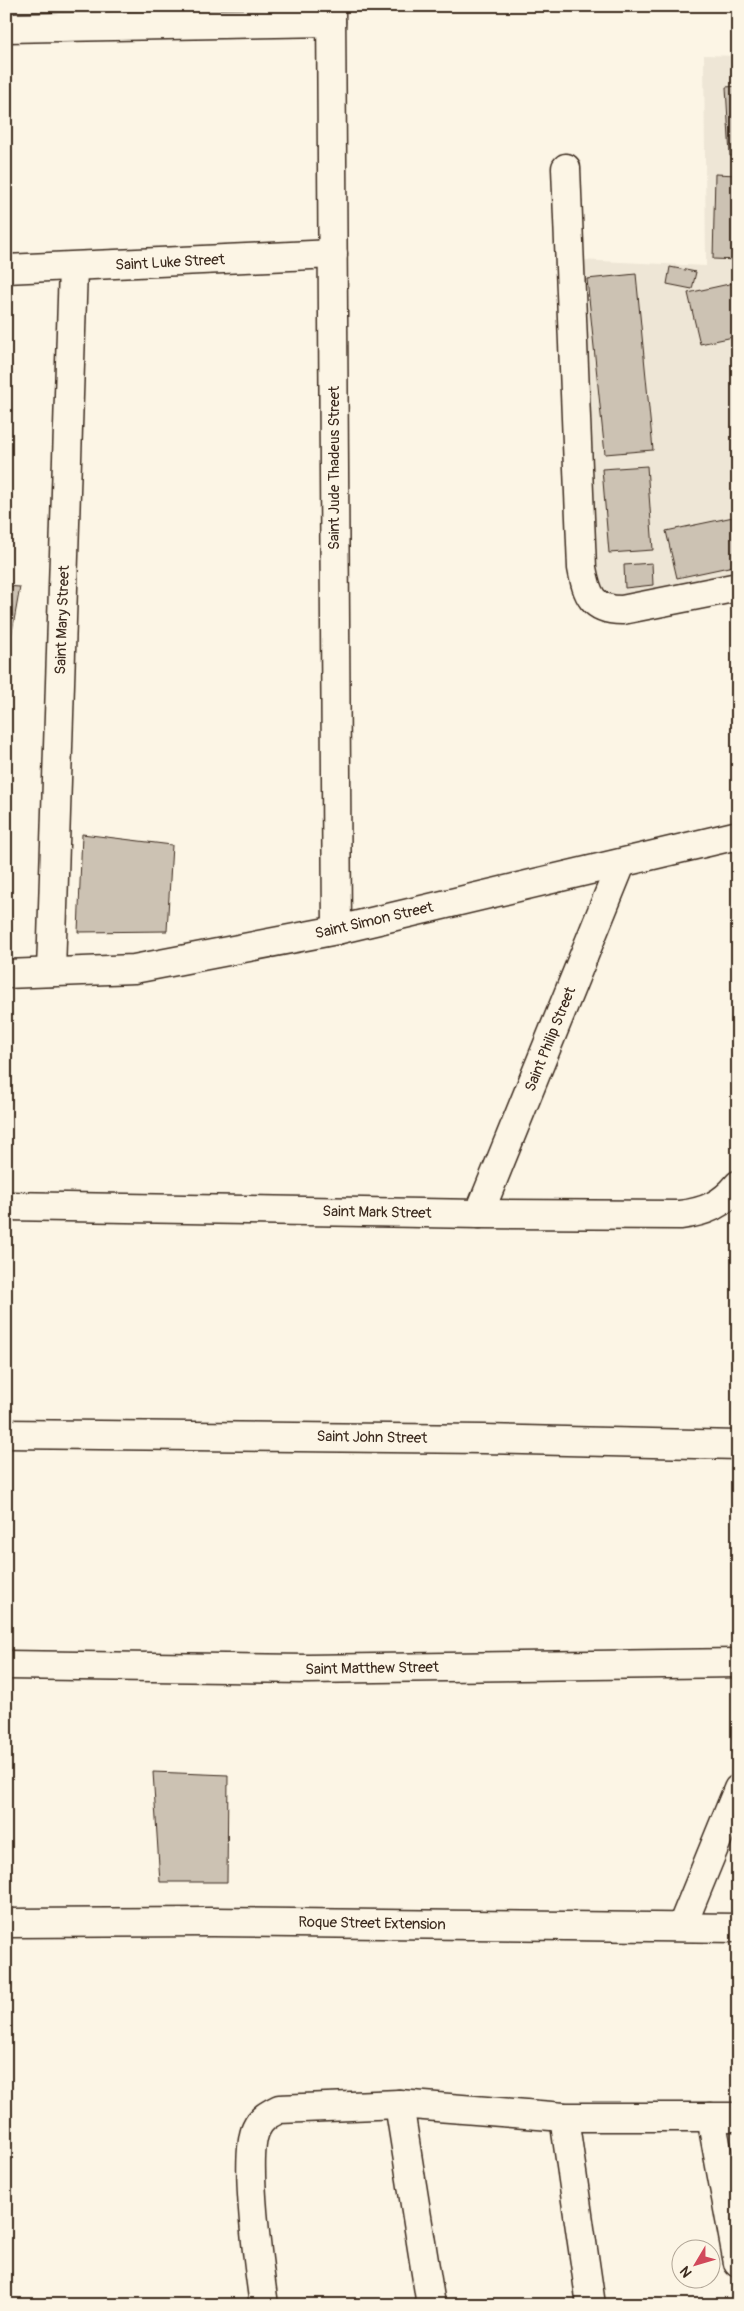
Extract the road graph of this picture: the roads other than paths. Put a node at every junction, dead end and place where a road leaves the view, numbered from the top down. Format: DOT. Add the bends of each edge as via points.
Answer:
graph roads {
  1 [pos="331,14"];
  2 [pos="6,28"];
  3 [pos="566,168"];
  4 [pos="333,254"];
  5 [pos="73,267"];
  6 [pos="6,269"];
  7 [pos="738,587"];
  8 [pos="738,835"];
  9 [pos="621,864"];
  10 [pos="337,930"];
  11 [pos="51,972"];
  12 [pos="6,974"];
  13 [pos="738,1185"];
  14 [pos="6,1206"];
  15 [pos="479,1214"];
  16 [pos="6,1434"];
  17 [pos="738,1445"];
  18 [pos="738,1664"];
  19 [pos="6,1665"];
  20 [pos="738,1790"];
  21 [pos="6,1923"];
  22 [pos="682,1926"];
  23 [pos="738,1928"];
  24 [pos="399,2104"];
  25 [pos="564,2117"];
  26 [pos="711,2117"];
  27 [pos="738,2117"];
  28 [pos="738,2263"];
  29 [pos="264,2305"];
  30 [pos="431,2305"];
  31 [pos="591,2305"];
  1 -- 2 [label="street"];
  1 -- 4 [label="street, Saint Jude Thadeus Street"];
  3 -- 7 [label="street" via="582,568 589,595 607,610 622,610"];
  4 -- 5 [label="street, Saint Luke Street"];
  4 -- 10 [label="street, Saint Jude Thadeus Street"];
  5 -- 6 [label="street, Saint Luke Street"];
  5 -- 11 [label="street, Saint Mary Street"];
  8 -- 9 [label="street, Saint Simon Street"];
  9 -- 10 [label="street, Saint Simon Street"];
  9 -- 15 [label="street, Saint Philip Street"];
  10 -- 11 [label="street, Saint Simon Street" via="134,969"];
  11 -- 12 [label="street, Saint Simon Street"];
  13 -- 15 [label="street, Saint Mark Street" via="721,1203 702,1212 680,1215"];
  14 -- 15 [label="street, Saint Mark Street"];
  16 -- 17 [label="street, Saint John Street" via="464,1438"];
  18 -- 19 [label="street, Saint Matthew Street" via="307,1669"];
  20 -- 22 [label="street"];
  21 -- 22 [label="street, Roque Street Extension"];
  22 -- 23 [label="street, Roque Street Extension"];
  24 -- 25 [label="street"];
  24 -- 29 [label="street" via="279,2109 265,2116 256,2129 250,2154 257,2262"];
  24 -- 30 [label="street"];
  25 -- 26 [label="street"];
  25 -- 31 [label="street"];
  26 -- 27 [label="street"];
  26 -- 28 [label="street"];
}
